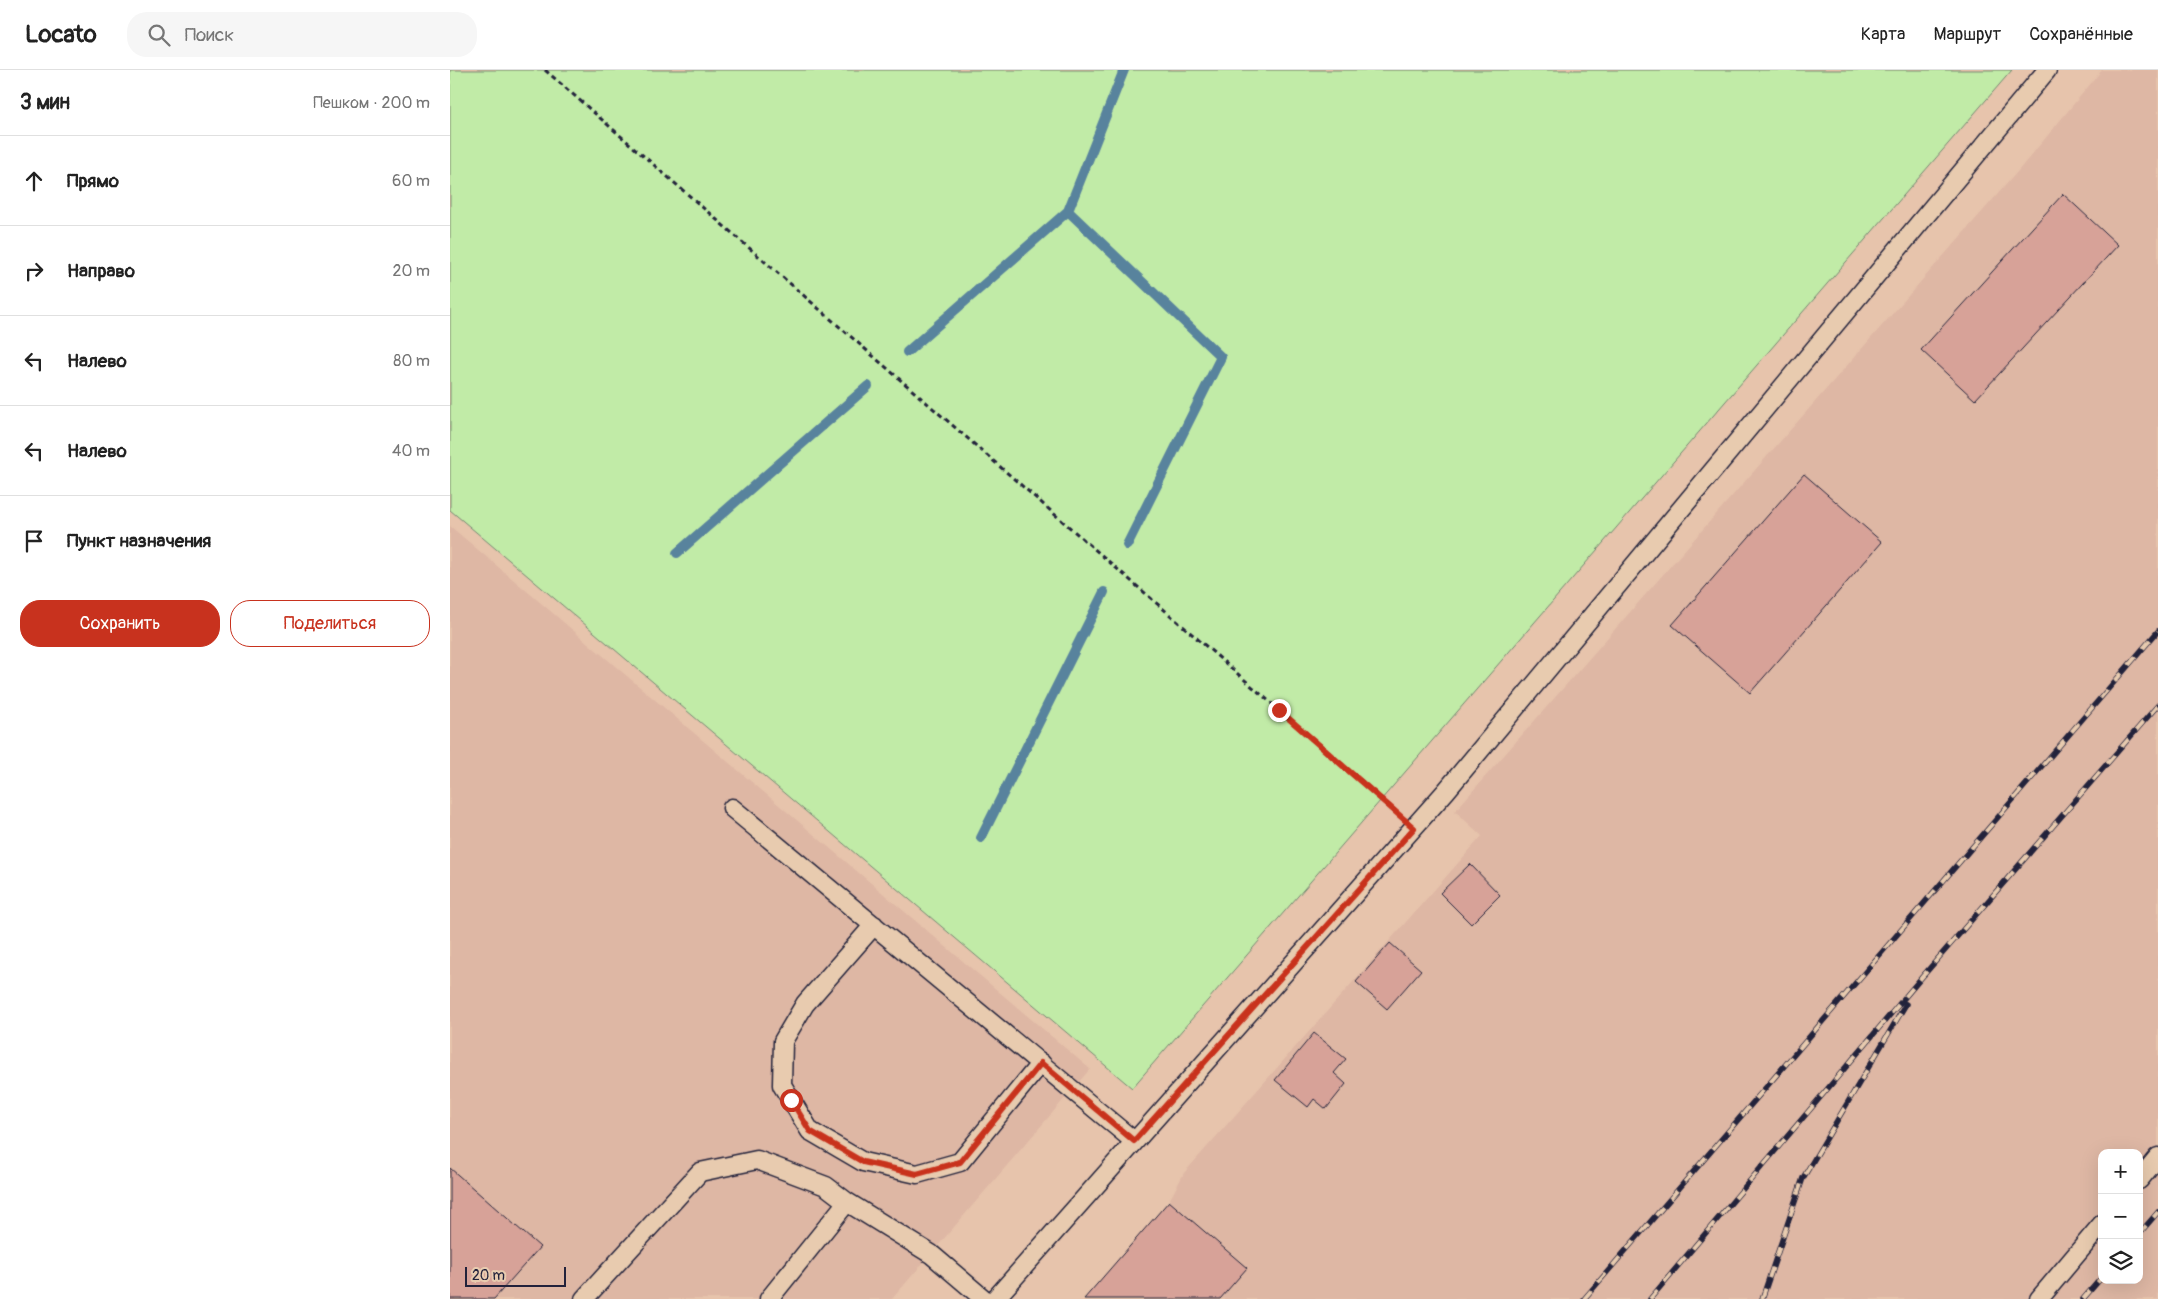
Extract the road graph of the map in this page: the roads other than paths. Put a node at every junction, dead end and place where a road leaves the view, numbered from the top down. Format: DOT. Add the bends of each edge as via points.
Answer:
graph roads {
  1 [pos="2047,70"];
  2 [pos="732,808"];
  3 [pos="874,925"];
  4 [pos="1041,1063"];
  5 [pos="1134,1141"];
  6 [pos="2158,1157"];
  7 [pos="2143,1175"];
  8 [pos="847,1202"];
  9 [pos="2098,1229"];
  10 [pos="584,1299"];
  11 [pos="769,1299"];
  12 [pos="984,1299"];
  13 [pos="995,1299"];
  14 [pos="2039,1299"];
  1 -- 5 [label="lane" via="1459,776"];
  2 -- 3 [label="lane"];
  3 -- 4 [label="lane"];
  3 -- 4 [label="lane" via="805,1004 783,1041 782,1085 810,1131 863,1162 917,1174 960,1162"];
  4 -- 5 [label="lane"];
  5 -- 13 [label="lane"];
  6 -- 7 [label="lane"];
  8 -- 10 [label="lane" via="826,1186 757,1160 700,1172"];
  8 -- 11 [label="lane"];
  8 -- 12 [label="lane" via="931,1254"];
  9 -- 14 [label="lane"];
}
